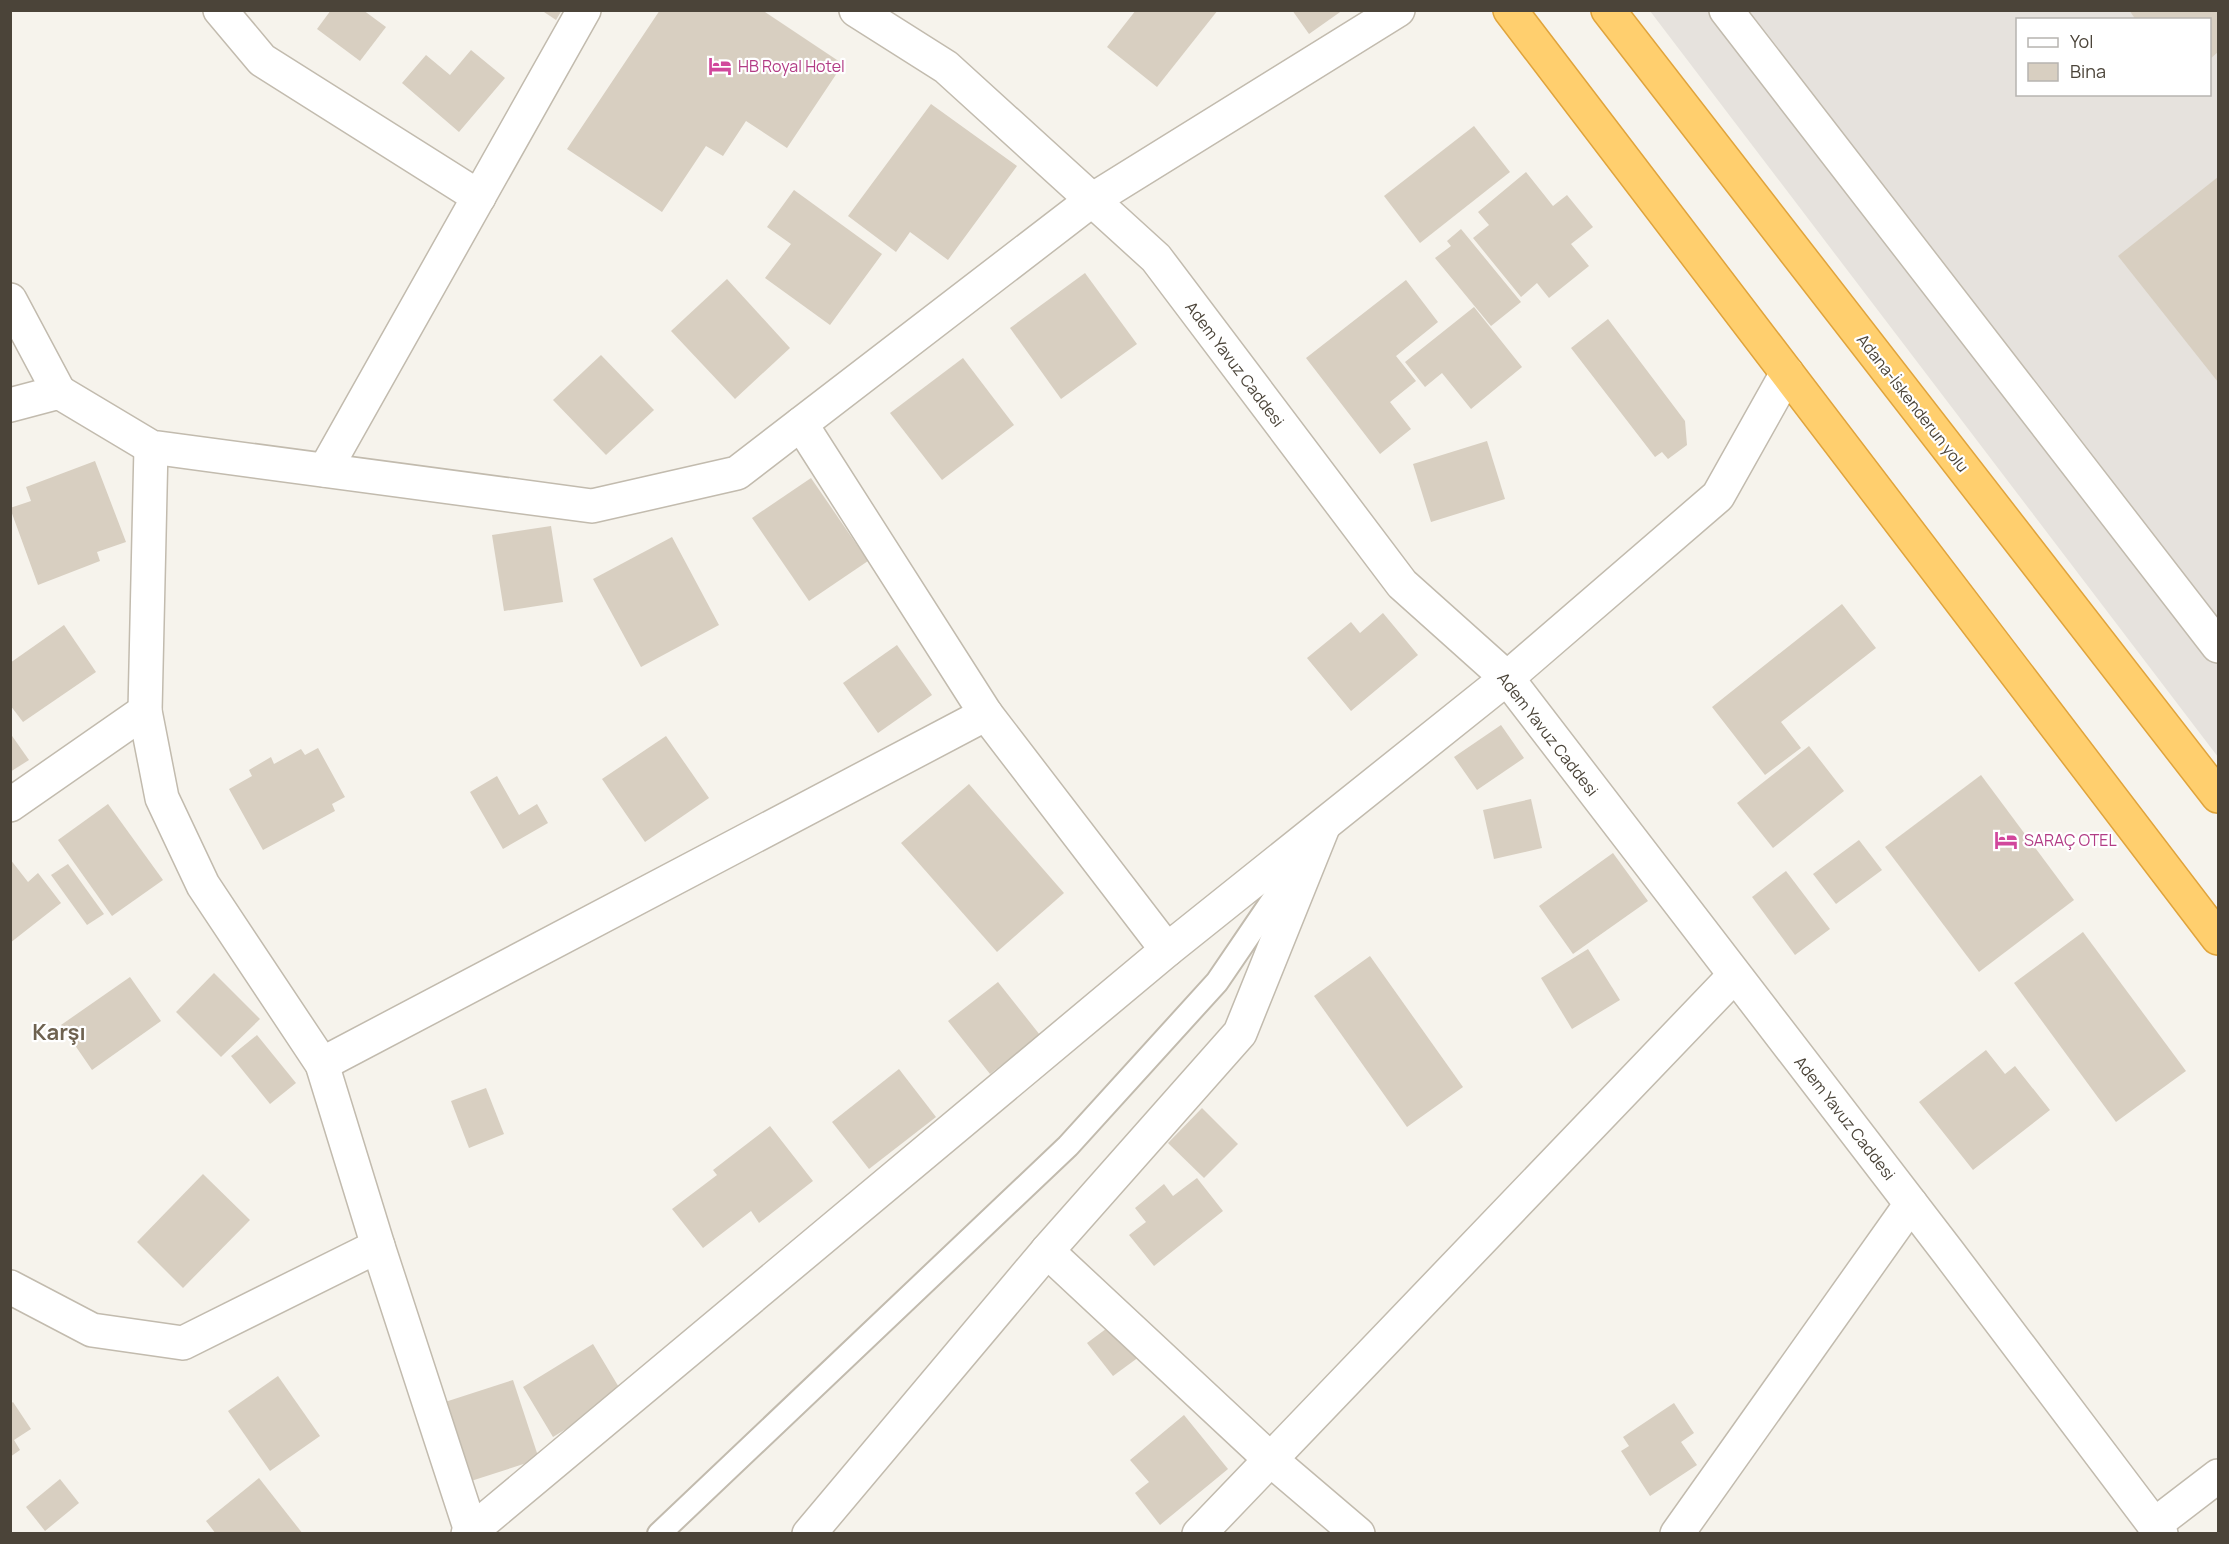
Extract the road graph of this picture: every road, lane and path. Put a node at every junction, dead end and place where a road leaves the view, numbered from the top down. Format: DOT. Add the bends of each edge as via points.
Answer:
graph roads {
  1 [pos="220,10"];
  2 [pos="584,10"];
  3 [pos="856,10"];
  4 [pos="1398,10"];
  5 [pos="1510,10"];
  6 [pos="1608,10"];
  7 [pos="1726,10"];
  8 [pos="479,197"];
  9 [pos="1092,200"];
  10 [pos="10,300"];
  11 [pos="1787,373"];
  12 [pos="59,392"];
  13 [pos="10,405"];
  14 [pos="801,424"];
  15 [pos="151,447"];
  16 [pos="325,470"];
  17 [pos="2218,646"];
  18 [pos="1508,678"];
  19 [pos="145,711"];
  20 [pos="986,714"];
  21 [pos="2218,796"];
  22 [pos="10,805"];
  23 [pos="1323,826"];
  24 [pos="2218,938"];
  25 [pos="1167,950"];
  26 [pos="1734,976"];
  27 [pos="322,1064"];
  28 [pos="1911,1204"];
  29 [pos="378,1246"];
  30 [pos="1047,1251"];
  31 [pos="10,1287"];
  32 [pos="1270,1459"];
  33 [pos="2218,1476"];
  34 [pos="2157,1529"];
  35 [pos="470,1532"];
  36 [pos="659,1533"];
  37 [pos="809,1533"];
  38 [pos="1199,1533"];
  39 [pos="1358,1533"];
  40 [pos="1677,1533"];
  1 -- 8 [label="street" via="262,60"];
  2 -- 8 [label="street"];
  3 -- 9 [label="street, Adem Yavuz Caddesi" via="946,67"];
  4 -- 9 [label="street"];
  5 -- 11 [label="highway"];
  6 -- 21 [label="highway, Adana-İskenderun yolu"];
  7 -- 17 [label="street"];
  8 -- 16 [label="street"];
  9 -- 14 [label="street"];
  9 -- 18 [label="street, Adem Yavuz Caddesi" via="1156,258 1402,584"];
  10 -- 12 [label="street"];
  11 -- 18 [label="street" via="1718,496"];
  11 -- 24 [label="highway"];
  12 -- 13 [label="street"];
  12 -- 15 [label="street"];
  14 -- 16 [label="street" via="737,473 592,506"];
  14 -- 20 [label="street"];
  15 -- 16 [label="street"];
  15 -- 19 [label="street"];
  18 -- 23 [label="street"];
  18 -- 26 [label="street, Adem Yavuz Caddesi"];
  19 -- 22 [label="street"];
  19 -- 27 [label="street" via="162,798 203,885"];
  20 -- 25 [label="street"];
  20 -- 27 [label="street"];
  23 -- 25 [label="street"];
  23 -- 30 [label="street" via="1240,1034"];
  23 -- 36 [label="lane" via="1217,981 1068,1146"];
  25 -- 35 [label="street"];
  26 -- 28 [label="street, Adem Yavuz Caddesi"];
  26 -- 32 [label="street"];
  27 -- 29 [label="street"];
  28 -- 34 [label="street, Adem Yavuz Caddesi"];
  28 -- 40 [label="street"];
  29 -- 31 [label="street" via="183,1343 92,1330"];
  29 -- 35 [label="street"];
  30 -- 32 [label="street"];
  30 -- 37 [label="street"];
  32 -- 38 [label="street"];
  32 -- 39 [label="street"];
  33 -- 34 [label="street"];
}
